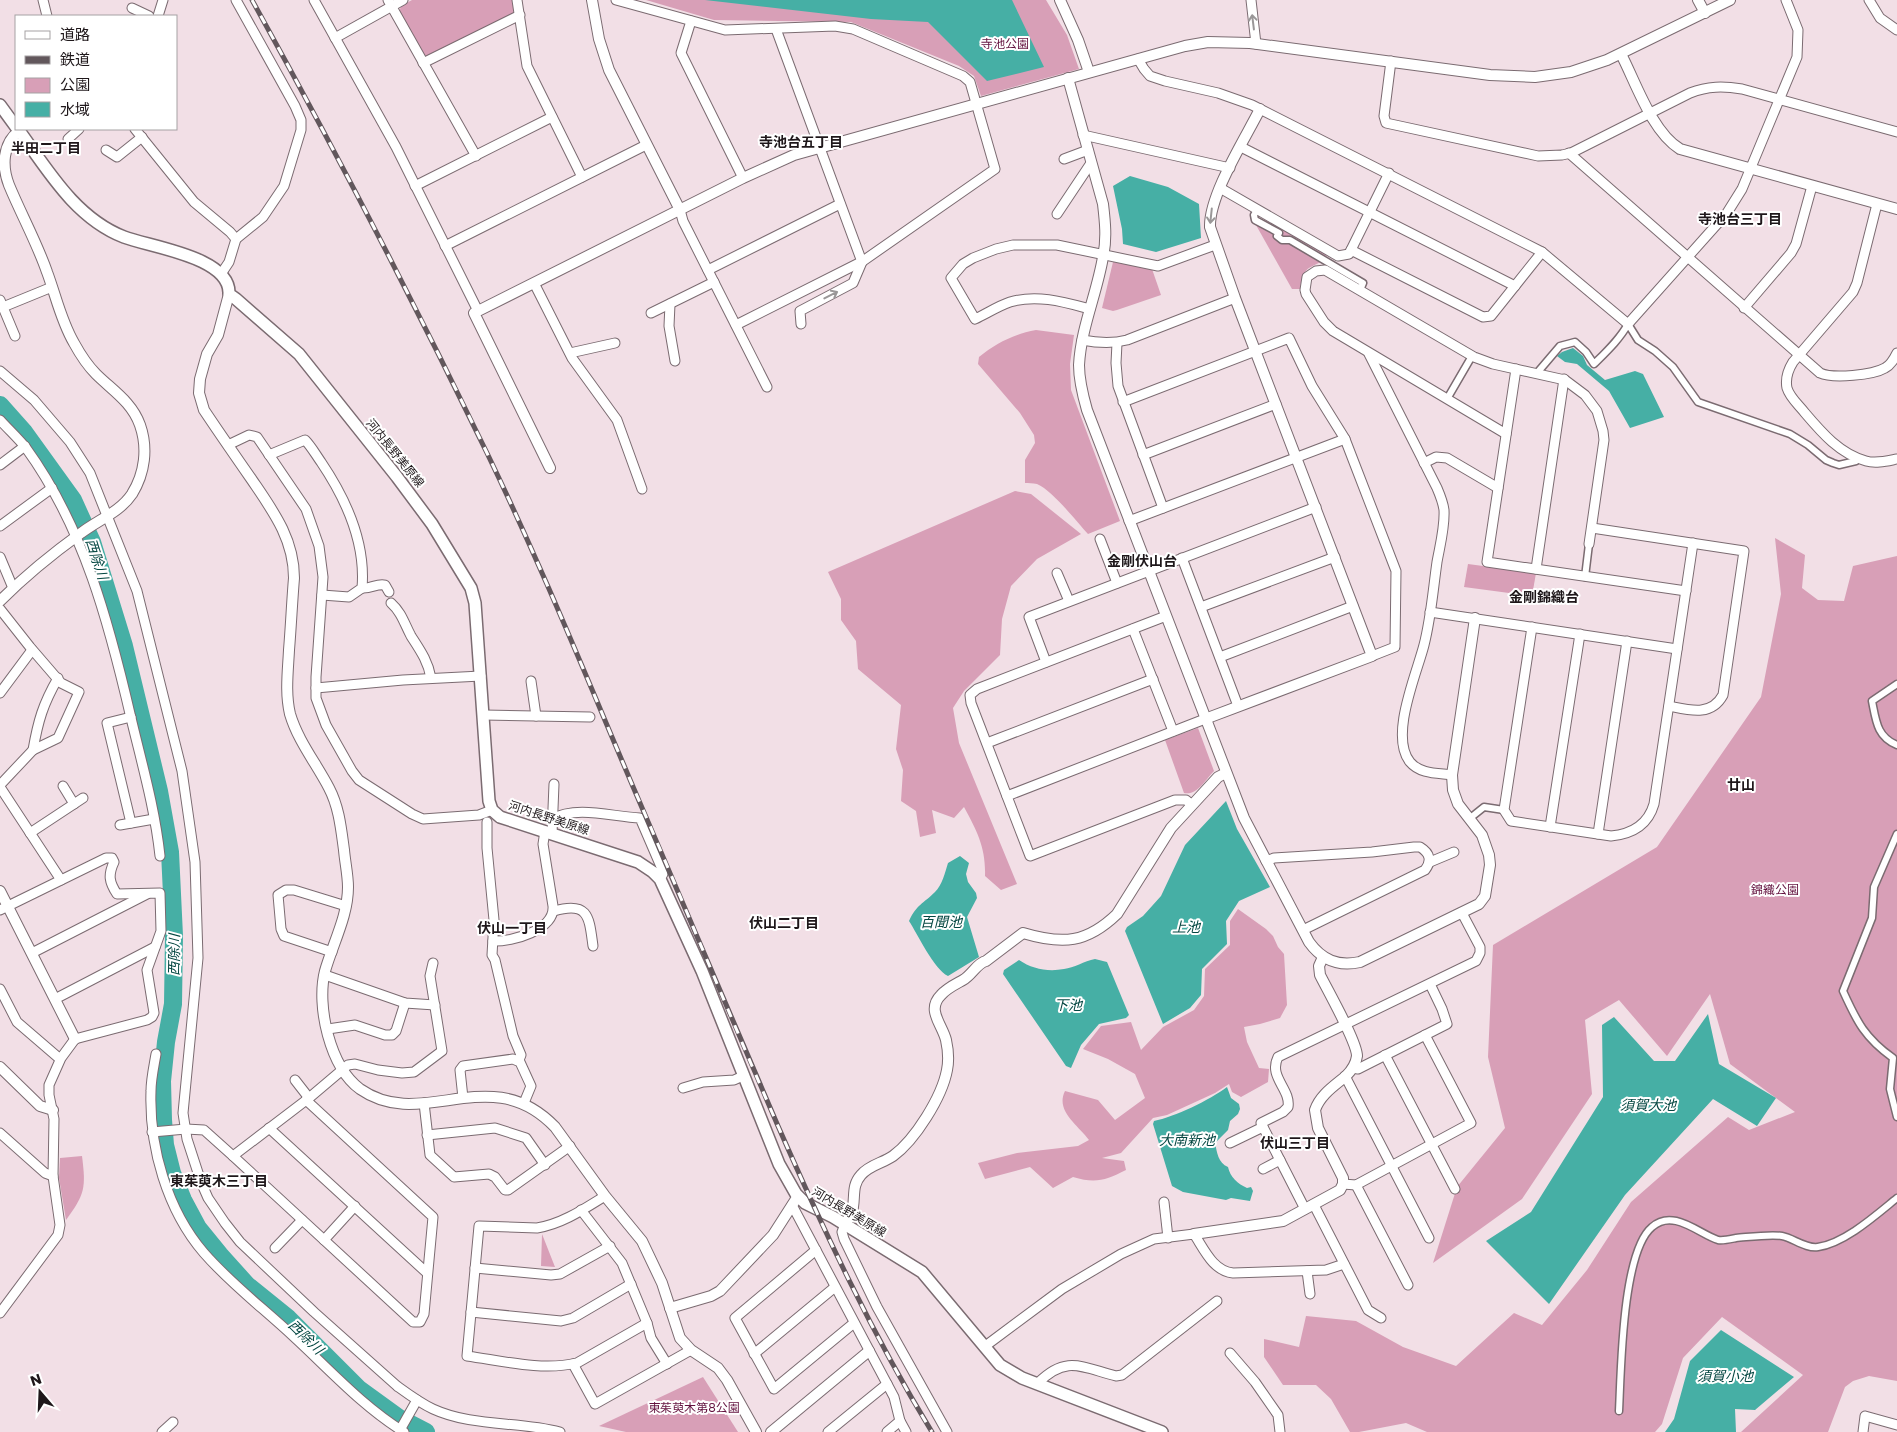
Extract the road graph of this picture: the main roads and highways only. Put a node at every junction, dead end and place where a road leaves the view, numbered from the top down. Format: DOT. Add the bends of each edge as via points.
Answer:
graph roads {
  1 [pos="0,105"];
  2 [pos="15,124"];
  3 [pos="20,130"];
  4 [pos="1146,1429"];
  5 [pos="1162,1432"];
  1 -- 2 [label="main road"];
  3 -- 4 [label="main road, 河内長野美原線" via="73,203 95,221 122,236 189,256 221,274 228,286 228,294 298,354 427,517 471,588 477,611 485,764 492,810 500,817 638,862 660,879 702,971 795,1201 845,1224 922,1272 1007,1370"];
  4 -- 5 [label="main road, 河内長野美原線"];
}
